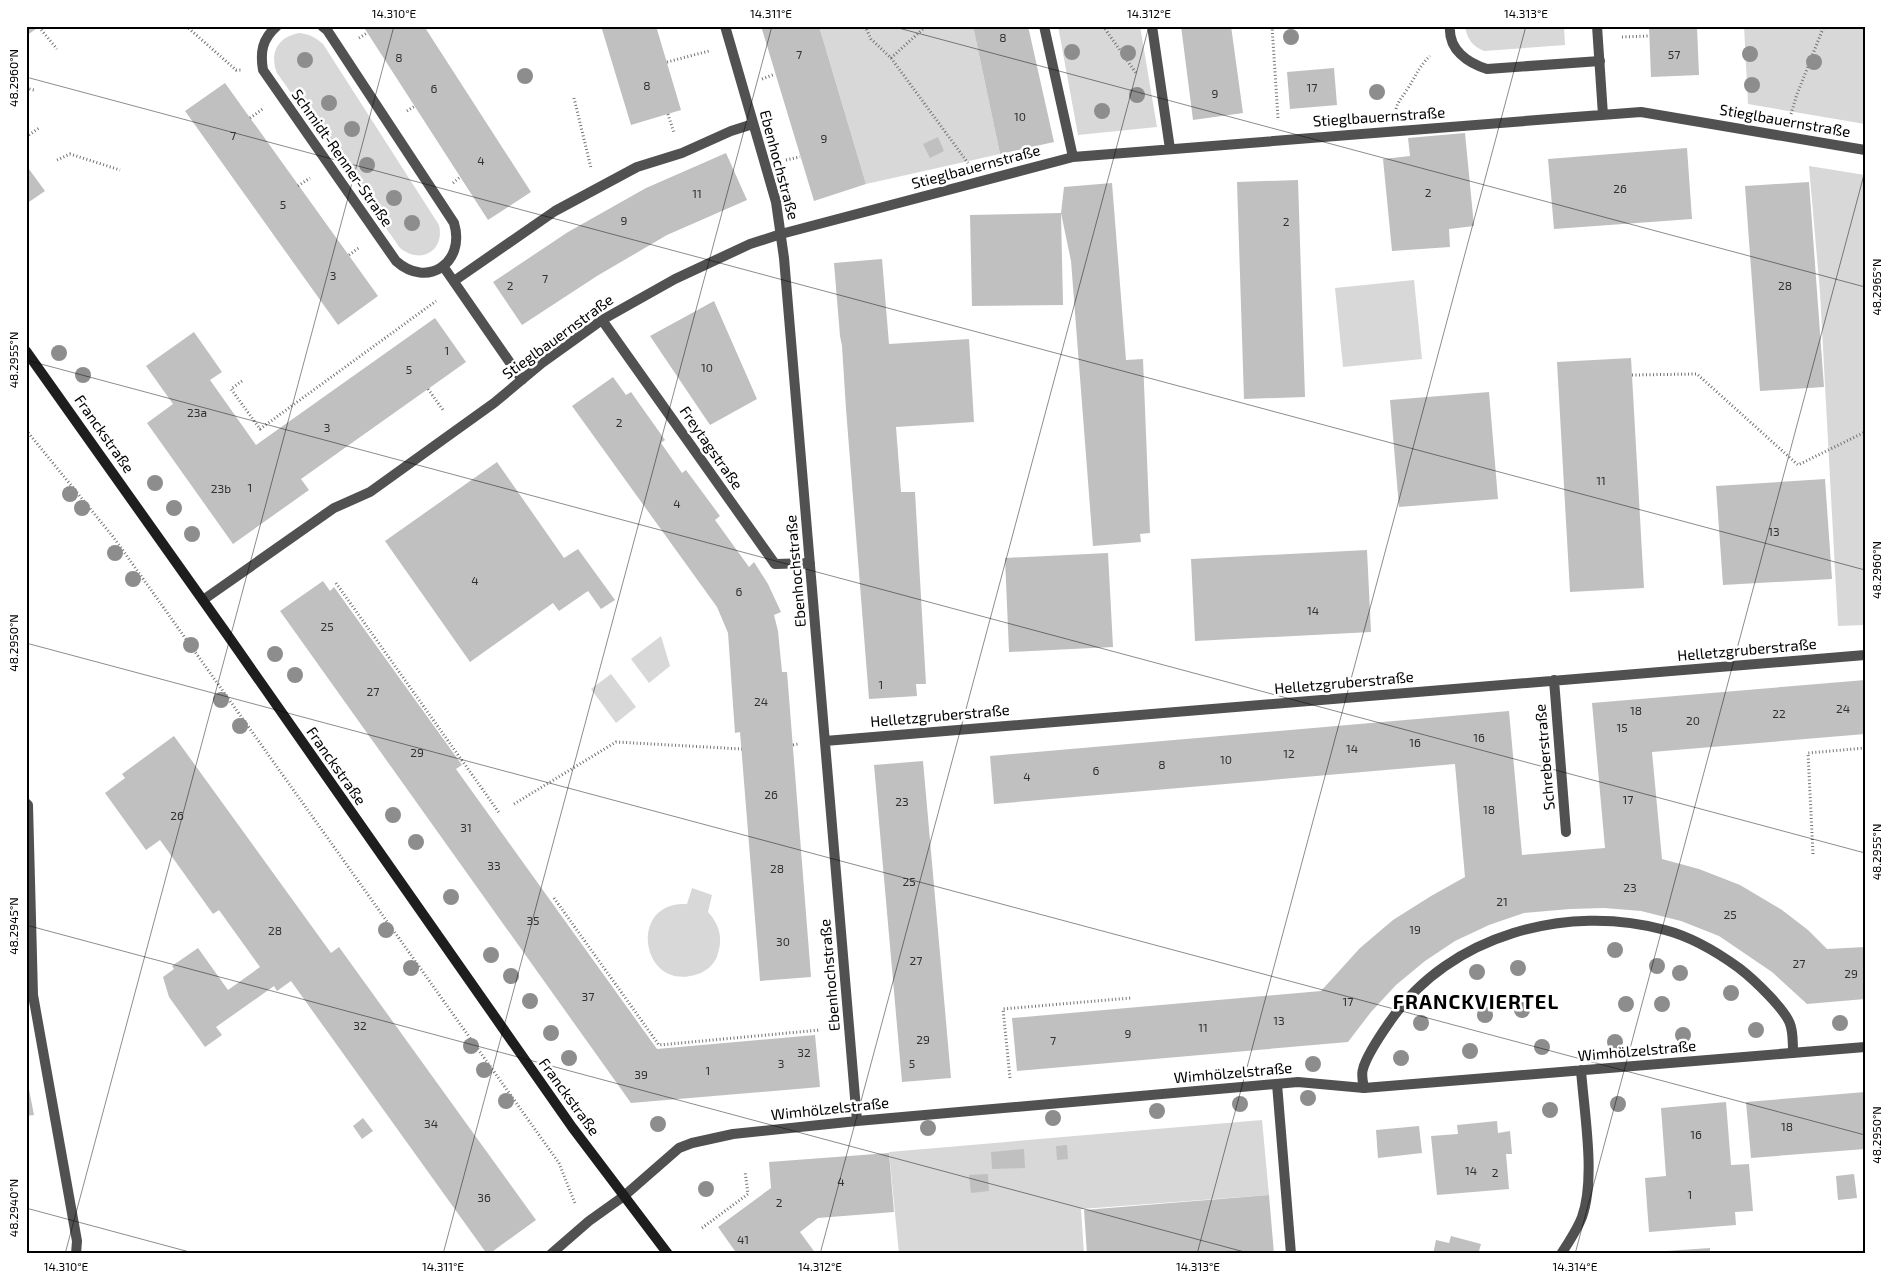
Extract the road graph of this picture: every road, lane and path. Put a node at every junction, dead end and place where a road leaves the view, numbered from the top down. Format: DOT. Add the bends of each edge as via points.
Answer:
graph roads {
  1 [pos="186,26"];
  2 [pos="277,26"];
  3 [pos="322,26"];
  4 [pos="725,26"];
  5 [pos="865,26"];
  6 [pos="924,26"];
  7 [pos="1044,26"];
  8 [pos="1152,26"];
  9 [pos="1272,26"];
  10 [pos="1450,26"];
  11 [pos="1597,26"];
  12 [pos="1824,26"];
  13 [pos="39,27"];
  14 [pos="1649,36"];
  15 [pos="1622,37"];
  16 [pos="57,49"];
  17 [pos="709,51"];
  18 [pos="1430,56"];
  19 [pos="891,58"];
  20 [pos="1600,61"];
  21 [pos="667,62"];
  22 [pos="245,70"];
  23 [pos="776,74"];
  24 [pos="760,80"];
  25 [pos="26,88"];
  26 [pos="34,90"];
  27 [pos="574,98"];
  28 [pos="267,106"];
  29 [pos="1396,109"];
  30 [pos="668,114"];
  31 [pos="1603,115"];
  32 [pos="1790,116"];
  33 [pos="250,118"];
  34 [pos="1278,120"];
  35 [pos="753,124"];
  36 [pos="39,128"];
  37 [pos="26,137"];
  38 [pos="677,141"];
  39 [pos="1170,148"];
  40 [pos="1865,150"];
  41 [pos="800,157"];
  42 [pos="1074,157"];
  43 [pos="57,160"];
  44 [pos="784,160"];
  45 [pos="971,168"];
  46 [pos="120,170"];
  47 [pos="315,174"];
  48 [pos="298,186"];
  49 [pos="600,187"];
  50 [pos="781,234"];
  51 [pos="364,245"];
  52 [pos="348,255"];
  53 [pos="443,266"];
  54 [pos="454,281"];
  55 [pos="436,301"];
  56 [pos="602,320"];
  57 [pos="26,351"];
  58 [pos="1632,374"];
  59 [pos="522,380"];
  60 [pos="242,381"];
  61 [pos="428,389"];
  62 [pos="443,410"];
  63 [pos="26,430"];
  64 [pos="1865,432"];
  65 [pos="810,563"];
  66 [pos="336,582"];
  67 [pos="202,600"];
  68 [pos="1865,655"];
  69 [pos="1554,680"];
  70 [pos="825,741"];
  71 [pos="798,744"];
  72 [pos="793,745"];
  73 [pos="1865,748"];
  74 [pos="742,749"];
  75 [pos="26,803"];
  76 [pos="514,804"];
  77 [pos="500,814"];
  78 [pos="1566,832"];
  79 [pos="1813,854"];
  80 [pos="554,898"];
  81 [pos="30,995"];
  82 [pos="1132,998"];
  83 [pos="820,1030"];
  84 [pos="1865,1047"];
  85 [pos="1794,1053"];
  86 [pos="1581,1070"];
  87 [pos="1010,1078"];
  88 [pos="1278,1084"];
  89 [pos="1364,1088"];
  90 [pos="857,1121"];
  91 [pos="744,1171"];
  92 [pos="624,1196"];
  93 [pos="575,1203"];
  94 [pos="702,1228"];
  95 [pos="76,1254"];
  96 [pos="551,1254"];
  97 [pos="668,1254"];
  98 [pos="1292,1254"];
  99 [pos="1561,1254"];
  1 -- 22 [label="path" via="236,70"];
  2 -- 53 [label="street, Schmidt-Renner-Straße" via="269,33 260,57 263,70 274,86 396,261 414,272 426,273"];
  3 -- 53 [label="street" via="454,223 457,234 454,253"];
  4 -- 35 [label="street, Ebenhochstraße"];
  5 -- 19 [label="path" via="871,39"];
  6 -- 19 [label="path"];
  7 -- 42 [label="street"];
  8 -- 39 [label="street"];
  9 -- 34 [label="path"];
  10 -- 20 [label="street" via="1453,44 1461,56 1473,65 1487,69"];
  11 -- 20 [label="street"];
  12 -- 32 [label="path"];
  13 -- 16 [label="path"];
  14 -- 15 [label="path"];
  17 -- 21 [label="path"];
  18 -- 29 [label="path" via="1420,66"];
  19 -- 45 [label="path"];
  20 -- 31 [label="street"];
  23 -- 24 [label="path"];
  25 -- 26 [label="path"];
  27 -- 49 [label="path" via="593,177"];
  28 -- 33 [label="path"];
  30 -- 38 [label="path"];
  31 -- 39 [label="street, Stieglbauernstraße"];
  31 -- 40 [label="street, Stieglbauernstraße" via="1641,112"];
  35 -- 49 [label="street" via="682,153 637,167"];
  35 -- 50 [label="street, Ebenhochstraße" via="776,202"];
  36 -- 37 [label="path"];
  39 -- 42 [label="street, Stieglbauernstraße"];
  41 -- 44 [label="path"];
  42 -- 50 [label="street, Stieglbauernstraße"];
  43 -- 46 [label="path" via="70,154"];
  47 -- 48 [label="path"];
  49 -- 54 [label="street" via="555,211"];
  50 -- 56 [label="street, Stieglbauernstraße" via="750,244 675,279"];
  50 -- 65 [label="street, Ebenhochstraße"];
  51 -- 52 [label="path"];
  53 -- 54 [label="street"];
  54 -- 59 [label="street"];
  55 -- 60 [label="path" via="260,429 231,389"];
  56 -- 59 [label="street, Stieglbauernstraße"];
  56 -- 65 [label="street, Freytagstraße" via="775,564"];
  57 -- 67 [label="main road, Franckstraße"];
  58 -- 64 [label="path" via="1698,374 1798,465"];
  59 -- 67 [label="street, Stieglbauernstraße" via="370,492 334,508"];
  61 -- 62 [label="path"];
  63 -- 93 [label="path" via="114,538 554,1154"];
  65 -- 70 [label="street, Ebenhochstraße"];
  66 -- 77 [label="path"];
  67 -- 92 [label="main road, Franckstraße" via="572,1127"];
  68 -- 69 [label="street, Helletzgruberstraße"];
  69 -- 70 [label="street, Helletzgruberstraße"];
  69 -- 78 [label="street, Schreberstraße"];
  70 -- 90 [label="street, Ebenhochstraße"];
  71 -- 72 [label="path"];
  73 -- 79 [label="path" via="1808,753"];
  74 -- 76 [label="path" via="616,742"];
  75 -- 81 [label="street"];
  80 -- 83 [label="path" via="660,1045"];
  81 -- 95 [label="street" via="77,1241"];
  82 -- 87 [label="path" via="1003,1009"];
  84 -- 85 [label="street, Wimhölzelstraße"];
  85 -- 86 [label="street, Wimhölzelstraße"];
  85 -- 89 [label="street" via="1791,1025 1786,1018 1756,982 1724,957 1696,941 1666,930 1635,923 1571,922 1506,935 1446,964 1398,1010 1378,1039 1362,1070"];
  86 -- 89 [label="street, Wimhölzelstraße"];
  86 -- 99 [label="street" via="1589,1184 1582,1216"];
  88 -- 89 [label="street, Wimhölzelstraße" via="1298,1082"];
  88 -- 90 [label="street, Wimhölzelstraße"];
  88 -- 98 [label="street"];
  90 -- 92 [label="street, Wimhölzelstraße" via="733,1134 692,1143 679,1148"];
  91 -- 94 [label="path" via="748,1194"];
  92 -- 96 [label="street" via="588,1221"];
  92 -- 97 [label="main road, Franckstraße"];
}
